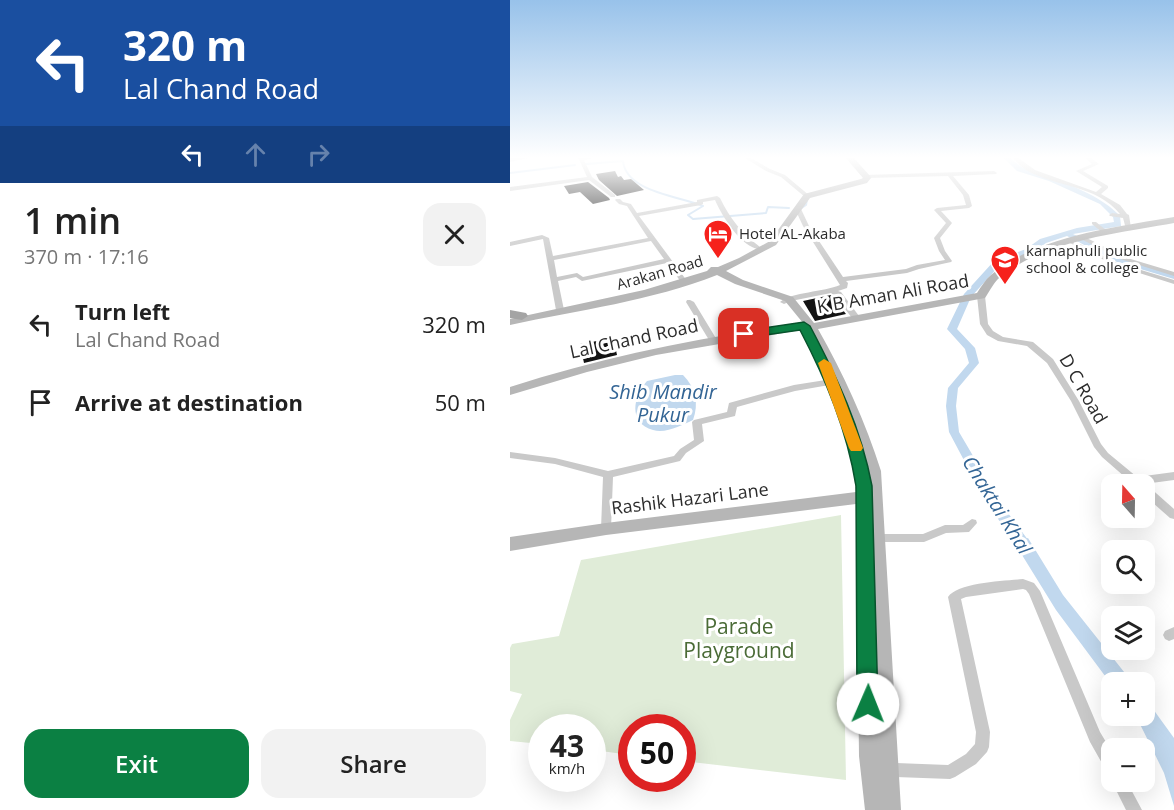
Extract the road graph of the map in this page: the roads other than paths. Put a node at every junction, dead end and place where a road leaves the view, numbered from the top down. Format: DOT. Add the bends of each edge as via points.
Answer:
graph roads {
  1 [pos="611,195"];
  2 [pos="806,195"];
  3 [pos="966,195"];
  4 [pos="1099,195"];
  5 [pos="798,210"];
  6 [pos="635,215"];
  7 [pos="1112,215"];
  8 [pos="1127,216"];
  9 [pos="1174,220"];
  10 [pos="1094,223"];
  11 [pos="1128,228"];
  12 [pos="1105,231"];
  13 [pos="1081,237"];
  14 [pos="653,239"];
  15 [pos="1070,241"];
  16 [pos="510,244"];
  17 [pos="758,248"];
  18 [pos="550,260"];
  19 [pos="669,260"];
  20 [pos="715,271"];
  21 [pos="1174,274"];
  22 [pos="842,279"];
  23 [pos="554,280"];
  24 [pos="682,281"];
  25 [pos="1174,282"];
  26 [pos="832,291"];
  27 [pos="981,294"];
  28 [pos="787,301"];
  29 [pos="690,302"];
  30 [pos="939,303"];
  31 [pos="560,310"];
  32 [pos="855,316"];
  33 [pos="513,318"];
  34 [pos="808,325"];
  35 [pos="713,340"];
  36 [pos="832,382"];
  37 [pos="510,391"];
  38 [pos="510,455"];
  39 [pos="1127,474"];
  40 [pos="608,475"];
  41 [pos="1174,476"];
  42 [pos="1155,480"];
  43 [pos="870,499"];
  44 [pos="1155,499"];
  45 [pos="1174,515"];
  46 [pos="972,523"];
  47 [pos="606,529"];
  48 [pos="877,538"];
  49 [pos="510,544"];
  50 [pos="1101,748"];
  51 [pos="896,770"];
  52 [pos="1124,792"];
  53 [pos="877,810"];
  54 [pos="889,810"];
  55 [pos="1134,810"];
  1 -- 6 [label="street" via="629,205"];
  2 -- 5 [label="main road, Arakan Road"];
  2 -- 17 [label="main road, Arakan Road" via="777,235"];
  3 -- 22 [label="street" via="969,206 937,210 949,223 936,238 950,261"];
  4 -- 8 [label="street" via="1118,205"];
  5 -- 20 [label="main road, Arakan Road" via="773,243"];
  5 -- 22 [label="street"];
  6 -- 14 [label="street"];
  6 -- 17 [label="street" via="717,198 734,230"];
  7 -- 8 [label="street"];
  8 -- 11 [label="street"];
  9 -- 11 [label="main road"];
  10 -- 12 [label="street"];
  11 -- 12 [label="main road"];
  12 -- 13 [label="main road"];
  13 -- 15 [label="main road, K B Aman Ali Road"];
  13 -- 21 [label="street" via="1122,258"];
  14 -- 18 [label="street"];
  14 -- 19 [label="street"];
  15 -- 25 [label="street" via="1116,264"];
  15 -- 27 [label="main road, K B Aman Ali Road" via="1003,271"];
  16 -- 18 [label="street" via="545,237"];
  17 -- 20 [label="main road, Arakan Road"];
  18 -- 23 [label="street"];
  19 -- 23 [label="street" via="582,279 578,275"];
  19 -- 24 [label="street"];
  20 -- 24 [label="main road, Arakan Road"];
  20 -- 28 [label="main road" via="740,288"];
  20 -- 33 [label="main road, Arakan Road" via="620,301"];
  22 -- 26 [label="street" via="844,286"];
  23 -- 31 [label="street"];
  24 -- 31 [label="main road, Arakan Road"];
  26 -- 28 [label="street"];
  26 -- 32 [label="street"];
  27 -- 30 [label="main road, K B Aman Ali Road"];
  27 -- 39 [label="street, D C Road" via="984,324 990,333 1030,344 1050,361 1096,445"];
  28 -- 34 [label="main road"];
  29 -- 35 [label="street"];
  30 -- 32 [label="main road, K B Aman Ali Road"];
  30 -- 34 [label="main road, K B Aman Ali Road"];
  31 -- 33 [label="main road, Arakan Road"];
  32 -- 34 [label="main road, K B Aman Ali Road"];
  34 -- 35 [label="main road, Lal Chand Road"];
  34 -- 36 [label="main road"];
  34 -- 43 [label="main road" via="840,383 867,450 873,471"];
  35 -- 37 [label="main road, Lal Chand Road" via="557,374"];
  36 -- 40 [label="street" via="732,405 732,414 698,421 699,441 678,459"];
  36 -- 43 [label="main road"];
  38 -- 40 [label="street" via="555,461"];
  40 -- 47 [label="street"];
  41 -- 42 [label="street"];
  43 -- 47 [label="main road, Rashik Hazari Lane"];
  43 -- 48 [label="main road"];
  43 -- 53 [label="main road" via="868,704"];
  44 -- 45 [label="street"];
  46 -- 48 [label="street" via="965,529 945,530 924,538"];
  47 -- 49 [label="main road, Rashik Hazari Lane"];
  48 -- 54 [label="main road"];
  50 -- 51 [label="street" via="1033,588 1023,584 964,592 954,597 983,732 982,747 950,772"];
  52 -- 55 [label="street"];
}
